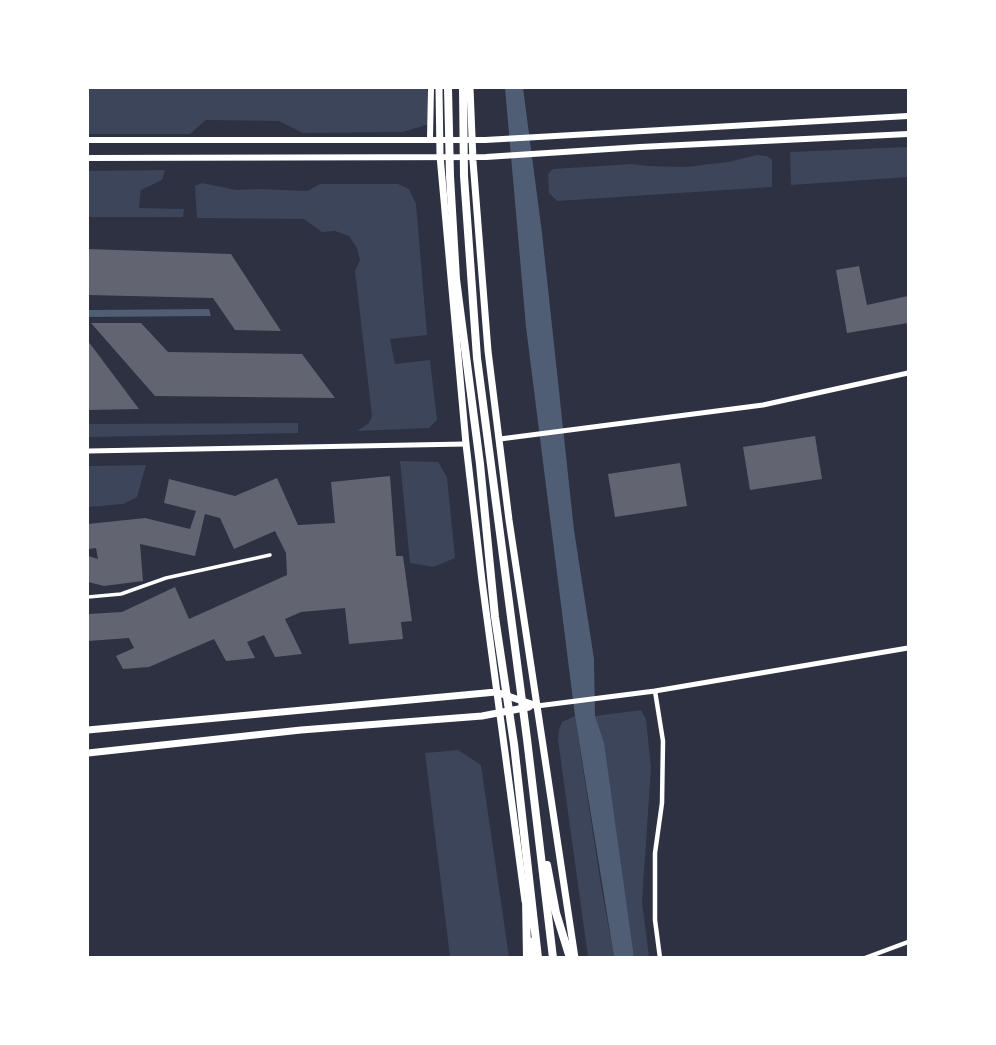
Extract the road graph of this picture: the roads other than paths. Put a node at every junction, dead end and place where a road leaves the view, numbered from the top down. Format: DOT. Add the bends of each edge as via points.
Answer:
graph roads {
  1 [pos="430,88"];
  2 [pos="439,88"];
  3 [pos="447,88"];
  4 [pos="463,88"];
  5 [pos="470,88"];
  6 [pos="908,116"];
  7 [pos="908,134"];
  8 [pos="430,138"];
  9 [pos="439,138"];
  10 [pos="88,139"];
  11 [pos="472,140"];
  12 [pos="440,156"];
  13 [pos="473,157"];
  14 [pos="88,158"];
  15 [pos="908,373"];
  16 [pos="500,439"];
  17 [pos="466,444"];
  18 [pos="88,451"];
  19 [pos="270,555"];
  20 [pos="88,597"];
  21 [pos="908,648"];
  22 [pos="655,691"];
  23 [pos="496,692"];
  24 [pos="537,706"];
  25 [pos="500,713"];
  26 [pos="88,730"];
  27 [pos="88,753"];
  28 [pos="535,803"];
  29 [pos="526,852"];
  30 [pos="908,942"];
  31 [pos="527,957"];
  32 [pos="532,957"];
  33 [pos="538,957"];
  34 [pos="553,957"];
  35 [pos="572,957"];
  36 [pos="660,957"];
  37 [pos="865,957"];
  1 -- 8 [label="main road"];
  2 -- 9 [label="main road"];
  3 -- 29 [label="highway" via="456,279"];
  4 -- 28 [label="highway" via="464,176 477,358"];
  5 -- 11 [label="main road"];
  6 -- 11 [label="main road"];
  7 -- 13 [label="main road"];
  8 -- 9 [label="main road"];
  8 -- 10 [label="main road"];
  9 -- 11 [label="main road"];
  9 -- 12 [label="main road"];
  11 -- 13 [label="main road"];
  12 -- 13 [label="main road"];
  12 -- 14 [label="main road"];
  12 -- 17 [label="main road"];
  13 -- 16 [label="main road" via="488,352"];
  15 -- 16 [label="street" via="763,405"];
  16 -- 24 [label="main road"];
  17 -- 18 [label="street"];
  17 -- 23 [label="main road"];
  19 -- 20 [label="street" via="166,578 121,594"];
  21 -- 22 [label="street"];
  22 -- 24 [label="street"];
  22 -- 36 [label="street" via="663,741 655,853"];
  23 -- 24 [label="main road"];
  23 -- 25 [label="main road"];
  23 -- 26 [label="main road"];
  24 -- 25 [label="main road"];
  24 -- 35 [label="main road"];
  25 -- 27 [label="main road"];
  25 -- 32 [label="main road"];
  28 -- 34 [label="highway"];
  28 -- 35 [label="highway" via="556,913"];
  29 -- 31 [label="highway"];
  29 -- 33 [label="highway"];
  30 -- 37 [label="street"];
}
